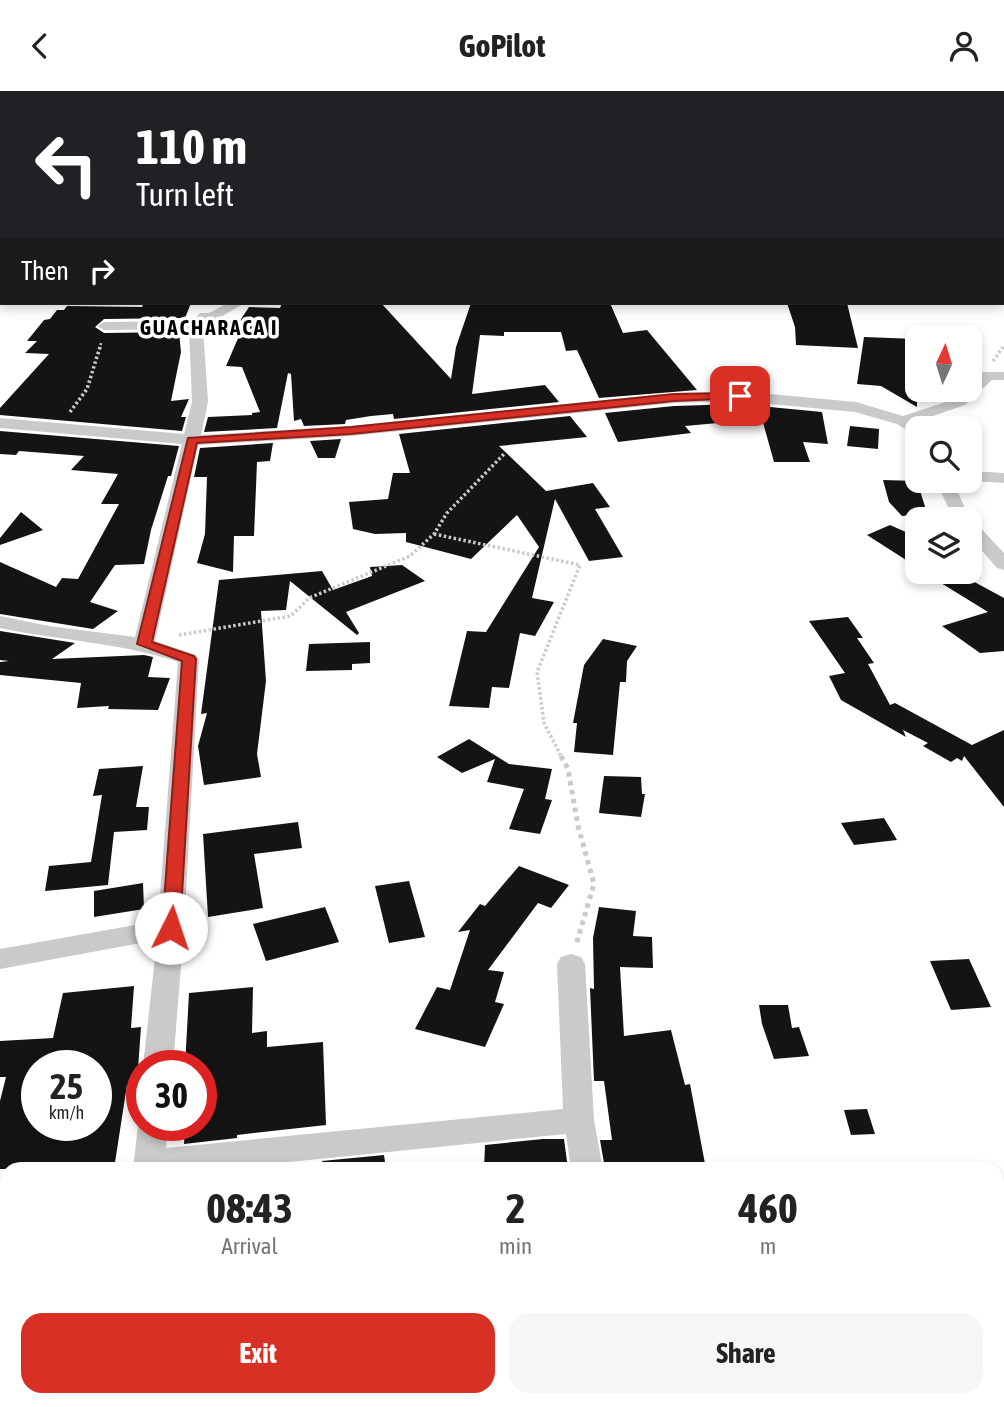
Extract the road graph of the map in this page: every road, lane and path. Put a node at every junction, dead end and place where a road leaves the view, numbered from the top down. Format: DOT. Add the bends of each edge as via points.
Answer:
graph roads {
  1 [pos="214,305"];
  2 [pos="235,305"];
  3 [pos="196,325"];
  4 [pos="104,326"];
  5 [pos="1004,376"];
  6 [pos="903,421"];
  7 [pos="0,423"];
  8 [pos="50,429"];
  9 [pos="192,440"];
  10 [pos="503,454"];
  11 [pos="982,477"];
  12 [pos="1004,478"];
  13 [pos="434,534"];
  14 [pos="982,540"];
  15 [pos="1004,564"];
  16 [pos="0,622"];
  17 [pos="144,644"];
  18 [pos="171,928"];
  19 [pos="0,958"];
  20 [pos="571,964"];
  21 [pos="160,1050"];
  22 [pos="579,1120"];
  23 [pos="151,1141"];
  24 [pos="149,1162"];
  25 [pos="186,1162"];
  26 [pos="586,1162"];
  1 -- 3 [label="street"];
  2 -- 3 [label="street"];
  3 -- 4 [label="street"];
  3 -- 9 [label="street" via="200,402"];
  4 -- 8 [label="path" via="80,404"];
  5 -- 6 [label="street" via="988,375 960,402"];
  6 -- 9 [label="street" via="856,407 740,396 674,398 351,431"];
  7 -- 8 [label="street"];
  8 -- 9 [label="street"];
  9 -- 17 [label="street"];
  10 -- 13 [label="path" via="447,513"];
  11 -- 12 [label="street"];
  13 -- 17 [label="path" via="410,556 309,598 291,616"];
  13 -- 20 [label="path" via="580,565 537,672 544,723 568,769 594,884"];
  14 -- 15 [label="street"];
  16 -- 17 [label="street"];
  17 -- 18 [label="street" via="189,659"];
  18 -- 19 [label="street"];
  18 -- 21 [label="street"];
  20 -- 22 [label="street"];
  22 -- 25 [label="street"];
  22 -- 26 [label="street"];
  23 -- 24 [label="street"];
}
